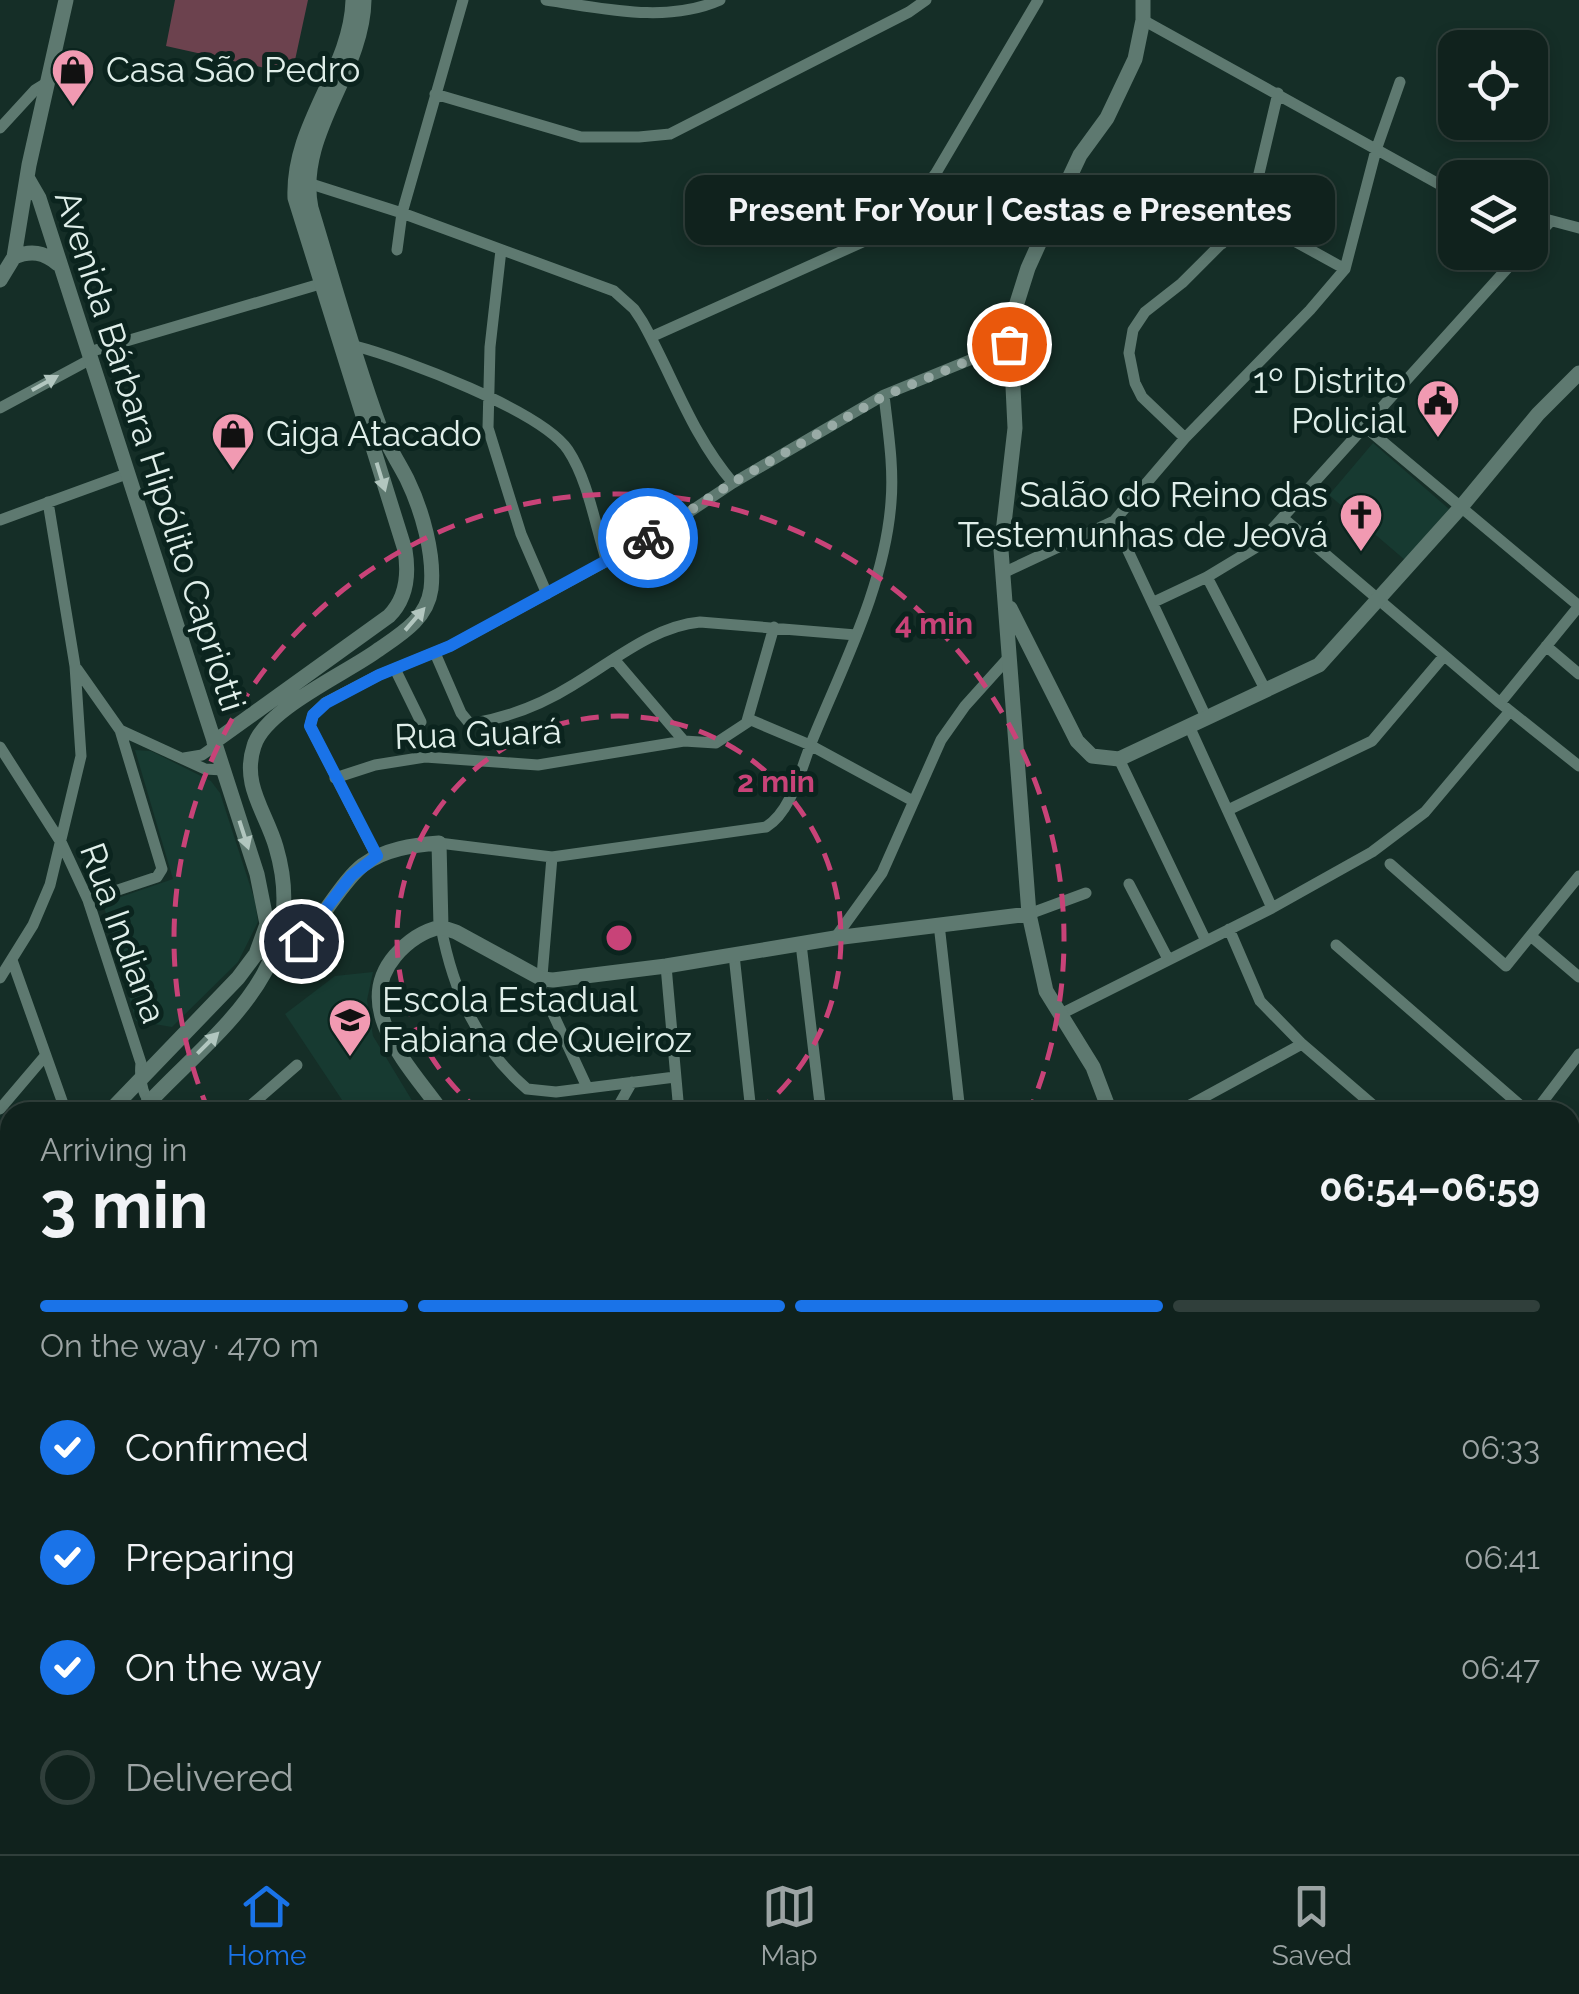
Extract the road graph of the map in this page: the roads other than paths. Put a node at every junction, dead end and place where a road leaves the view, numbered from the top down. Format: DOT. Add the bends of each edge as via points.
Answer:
graph roads {
  1 [pos="66,0"];
  2 [pos="353,0"];
  3 [pos="364,0"];
  4 [pos="463,0"];
  5 [pos="546,0"];
  6 [pos="720,0"];
  7 [pos="926,0"];
  8 [pos="1038,0"];
  9 [pos="1143,0"];
  10 [pos="1143,20"];
  11 [pos="48,82"];
  12 [pos="1400,82"];
  13 [pos="1278,93"];
  14 [pos="435,94"];
  15 [pos="0,128"];
  16 [pos="1376,150"];
  17 [pos="28,180"];
  18 [pos="300,181"];
  19 [pos="1438,184"];
  20 [pos="1151,201"];
  21 [pos="402,213"];
  22 [pos="1250,216"];
  23 [pos="1548,220"];
  24 [pos="1551,221"];
  25 [pos="1548,224"];
  26 [pos="1579,228"];
  27 [pos="1222,244"];
  28 [pos="398,250"];
  29 [pos="502,250"];
  30 [pos="14,257"];
  31 [pos="58,264"];
  32 [pos="1345,269"];
  33 [pos="1506,270"];
  34 [pos="0,280"];
  35 [pos="320,284"];
  36 [pos="651,337"];
  37 [pos="1009,344"];
  38 [pos="355,346"];
  39 [pos="90,355"];
  40 [pos="1579,372"];
  41 [pos="884,396"];
  42 [pos="489,399"];
  43 [pos="0,408"];
  44 [pos="1364,426"];
  45 [pos="1186,438"];
  46 [pos="129,473"];
  47 [pos="732,483"];
  48 [pos="48,502"];
  49 [pos="1461,507"];
  50 [pos="1284,519"];
  51 [pos="0,520"];
  52 [pos="422,521"];
  53 [pos="1114,521"];
  54 [pos="405,550"];
  55 [pos="606,559"];
  56 [pos="1003,574"];
  57 [pos="1208,577"];
  58 [pos="547,594"];
  59 [pos="1380,599"];
  60 [pos="1007,601"];
  61 [pos="1154,602"];
  62 [pos="1579,606"];
  63 [pos="774,627"];
  64 [pos="856,635"];
  65 [pos="1546,646"];
  66 [pos="435,652"];
  67 [pos="1010,656"];
  68 [pos="1444,656"];
  69 [pos="369,657"];
  70 [pos="614,659"];
  71 [pos="75,666"];
  72 [pos="395,669"];
  73 [pos="1579,674"];
  74 [pos="379,675"];
  75 [pos="1264,689"];
  76 [pos="1505,707"];
  77 [pos="1206,717"];
  78 [pos="751,720"];
  79 [pos="421,722"];
  80 [pos="1189,726"];
  81 [pos="120,730"];
  82 [pos="229,730"];
  83 [pos="684,741"];
  84 [pos="215,744"];
  85 [pos="810,745"];
  86 [pos="0,748"];
  87 [pos="252,757"];
  88 [pos="184,758"];
  89 [pos="1119,759"];
  90 [pos="1579,766"];
  91 [pos="223,770"];
  92 [pos="335,778"];
  93 [pos="913,801"];
  94 [pos="1228,810"];
  95 [pos="439,843"];
  96 [pos="62,844"];
  97 [pos="377,856"];
  98 [pos="552,857"];
  99 [pos="1390,864"];
  100 [pos="1579,876"];
  101 [pos="1129,884"];
  102 [pos="1086,893"];
  103 [pos="88,900"];
  104 [pos="1272,908"];
  105 [pos="1029,914"];
  106 [pos="939,924"];
  107 [pos="440,927"];
  108 [pos="1229,929"];
  109 [pos="1532,937"];
  110 [pos="835,938"];
  111 [pos="1206,941"];
  112 [pos="801,944"];
  113 [pos="1336,945"];
  114 [pos="256,954"];
  115 [pos="734,954"];
  116 [pos="274,956"];
  117 [pos="1168,959"];
  118 [pos="12,960"];
  119 [pos="666,966"];
  120 [pos="1579,977"];
  121 [pos="0,978"];
  122 [pos="542,979"];
  123 [pos="1059,1015"];
  124 [pos="1302,1044"];
  125 [pos="1579,1054"];
  126 [pos="44,1056"];
  127 [pos="297,1065"];
  128 [pos="675,1077"];
  129 [pos="632,1082"];
  130 [pos="587,1086"];
  131 [pos="146,1100"];
  132 [pos="6,1102"];
  133 [pos="62,1102"];
  134 [pos="254,1102"];
  135 [pos="435,1102"];
  136 [pos="620,1102"];
  137 [pos="679,1102"];
  138 [pos="750,1102"];
  139 [pos="820,1102"];
  140 [pos="959,1102"];
  141 [pos="1106,1102"];
  142 [pos="1195,1102"];
  143 [pos="1369,1102"];
  144 [pos="1520,1102"];
  145 [pos="1540,1102"];
  1 -- 11 [label="street"];
  2 -- 18 [label="street" via="350,30 310,124"];
  3 -- 18 [label="street" via="360,31"];
  4 -- 14 [label="street"];
  5 -- 6 [label="street" via="648,12"];
  7 -- 14 [label="street" via="670,134 582,136"];
  8 -- 36 [label="street" via="896,228"];
  9 -- 10 [label="street"];
  10 -- 13 [label="street"];
  10 -- 37 [label="street" via="1135,58 1028,268"];
  11 -- 15 [label="street"];
  11 -- 17 [label="street"];
  12 -- 16 [label="street"];
  13 -- 16 [label="street"];
  13 -- 22 [label="street"];
  14 -- 21 [label="street"];
  16 -- 19 [label="street"];
  16 -- 32 [label="street"];
  17 -- 30 [label="street"];
  17 -- 31 [label="street, Avenida Bárbara Hipólito Capriotti"];
  18 -- 21 [label="street"];
  18 -- 35 [label="street" via="298,213"];
  18 -- 38 [label="street"];
  20 -- 27 [label="street"];
  21 -- 28 [label="street"];
  21 -- 29 [label="street"];
  22 -- 27 [label="street"];
  22 -- 32 [label="street"];
  23 -- 24 [label="street"];
  24 -- 25 [label="street"];
  24 -- 26 [label="street"];
  27 -- 45 [label="street" via="1132,330 1131,368 1142,397"];
  29 -- 36 [label="street" via="614,291"];
  29 -- 42 [label="street"];
  30 -- 31 [label="street" via="42,254"];
  30 -- 34 [label="street"];
  31 -- 39 [label="street, Avenida Bárbara Hipólito Capriotti"];
  32 -- 45 [label="street"];
  33 -- 44 [label="street"];
  35 -- 39 [label="street"];
  35 -- 54 [label="street, one-way"];
  36 -- 47 [label="street" via="690,422"];
  37 -- 41 [label="street"];
  37 -- 56 [label="street" via="1015,419"];
  38 -- 42 [label="street" via="420,366"];
  38 -- 52 [label="street" via="380,428"];
  43 -- 39 [label="street, one-way"];
  39 -- 46 [label="street, Avenida Bárbara Hipólito Capriotti"];
  40 -- 49 [label="street"];
  41 -- 47 [label="street"];
  41 -- 64 [label="street" via="891,502"];
  42 -- 55 [label="street" via="540,425 568,449"];
  42 -- 58 [label="street" via="492,444"];
  44 -- 49 [label="street"];
  44 -- 50 [label="street"];
  45 -- 53 [label="street"];
  46 -- 48 [label="street"];
  46 -- 84 [label="street, Avenida Bárbara Hipólito Capriotti"];
  47 -- 55 [label="street"];
  48 -- 51 [label="street"];
  48 -- 71 [label="street"];
  49 -- 59 [label="street"];
  49 -- 62 [label="street"];
  50 -- 57 [label="street" via="1246,555"];
  50 -- 59 [label="street"];
  52 -- 54 [label="street" via="414,511 402,515"];
  69 -- 52 [label="street, one-way" via="415,623 427,605 431,567"];
  53 -- 56 [label="street"];
  53 -- 61 [label="street"];
  54 -- 82 [label="street" via="408,572 398,608"];
  55 -- 58 [label="street"];
  56 -- 60 [label="street"];
  57 -- 61 [label="street"];
  57 -- 75 [label="street"];
  58 -- 66 [label="street"];
  59 -- 68 [label="street"];
  59 -- 75 [label="street" via="1319,666"];
  60 -- 67 [label="street"];
  60 -- 89 [label="street" via="1077,741 1092,756"];
  61 -- 77 [label="street"];
  62 -- 65 [label="street"];
  63 -- 64 [label="street"];
  63 -- 70 [label="street" via="681,624"];
  63 -- 78 [label="street"];
  64 -- 85 [label="street"];
  65 -- 73 [label="street"];
  65 -- 76 [label="street"];
  66 -- 70 [label="street" via="470,724 538,704"];
  66 -- 72 [label="street"];
  67 -- 93 [label="street" via="954,722"];
  67 -- 105 [label="street"];
  68 -- 76 [label="street"];
  68 -- 94 [label="street" via="1372,740"];
  69 -- 74 [label="street"];
  69 -- 87 [label="street" via="271,722"];
  70 -- 83 [label="street"];
  71 -- 81 [label="street"];
  71 -- 96 [label="street" via="81,756"];
  72 -- 74 [label="street"];
  72 -- 79 [label="street"];
  74 -- 92 [label="street" via="317,709 310,726"];
  75 -- 77 [label="street"];
  76 -- 90 [label="street"];
  76 -- 104 [label="street" via="1438,800 1409,826"];
  77 -- 80 [label="street"];
  78 -- 83 [label="street, Rua Guará" via="716,743"];
  78 -- 85 [label="street"];
  80 -- 89 [label="street"];
  80 -- 94 [label="street"];
  81 -- 88 [label="street"];
  81 -- 103 [label="street" via="162,869 157,877"];
  82 -- 84 [label="street"];
  82 -- 87 [label="street" via="242,736"];
  83 -- 92 [label="street, Rua Guará" via="538,764 425,757"];
  84 -- 88 [label="street"];
  84 -- 91 [label="street, Avenida Bárbara Hipólito Capriotti"];
  85 -- 93 [label="street"];
  85 -- 98 [label="street" via="781,813 766,828"];
  86 -- 96 [label="street, Rua Indiana"];
  87 -- 91 [label="street"];
  87 -- 116 [label="street" via="253,795 284,879"];
  88 -- 91 [label="street"];
  89 -- 111 [label="street"];
  91 -- 114 [label="street, Avenida Bárbara Hipólito Capriotti, one-way" via="266,910"];
  92 -- 97 [label="street"];
  93 -- 110 [label="street" via="882,874"];
  94 -- 104 [label="street"];
  95 -- 97 [label="street"];
  95 -- 98 [label="street"];
  95 -- 107 [label="street"];
  96 -- 103 [label="street, Rua Indiana"];
  96 -- 118 [label="street" via="39,912"];
  97 -- 116 [label="street" via="351,876 292,950"];
  98 -- 122 [label="street"];
  99 -- 109 [label="street" via="1506,966"];
  100 -- 109 [label="street"];
  101 -- 117 [label="street"];
  102 -- 105 [label="street"];
  103 -- 131 [label="street, Rua Indiana" via="141,1063"];
  104 -- 108 [label="street"];
  105 -- 106 [label="street"];
  105 -- 123 [label="street" via="1041,980"];
  106 -- 110 [label="street"];
  106 -- 140 [label="street"];
  107 -- 122 [label="street"];
  107 -- 130 [label="street" via="461,1001 510,1074 531,1091"];
  107 -- 135 [label="street" via="398,953 383,976 379,1004 386,1031"];
  108 -- 111 [label="street"];
  108 -- 124 [label="street" via="1260,1001"];
  109 -- 120 [label="street"];
  110 -- 112 [label="street"];
  111 -- 117 [label="street"];
  112 -- 115 [label="street"];
  112 -- 139 [label="street"];
  113 -- 144 [label="street"];
  114 -- 116 [label="street"];
  114 -- 131 [label="street"];
  115 -- 119 [label="street"];
  115 -- 138 [label="street"];
  131 -- 116 [label="street, one-way" via="246,1004"];
  117 -- 123 [label="street"];
  118 -- 121 [label="street"];
  118 -- 126 [label="street"];
  119 -- 122 [label="street"];
  119 -- 128 [label="street"];
  122 -- 130 [label="street"];
  123 -- 141 [label="street"];
  124 -- 142 [label="street"];
  124 -- 143 [label="street"];
  125 -- 145 [label="street"];
  126 -- 132 [label="street"];
  126 -- 133 [label="street"];
  127 -- 134 [label="street"];
  128 -- 129 [label="street"];
  128 -- 137 [label="street"];
  129 -- 130 [label="street"];
  129 -- 136 [label="street"];
}
